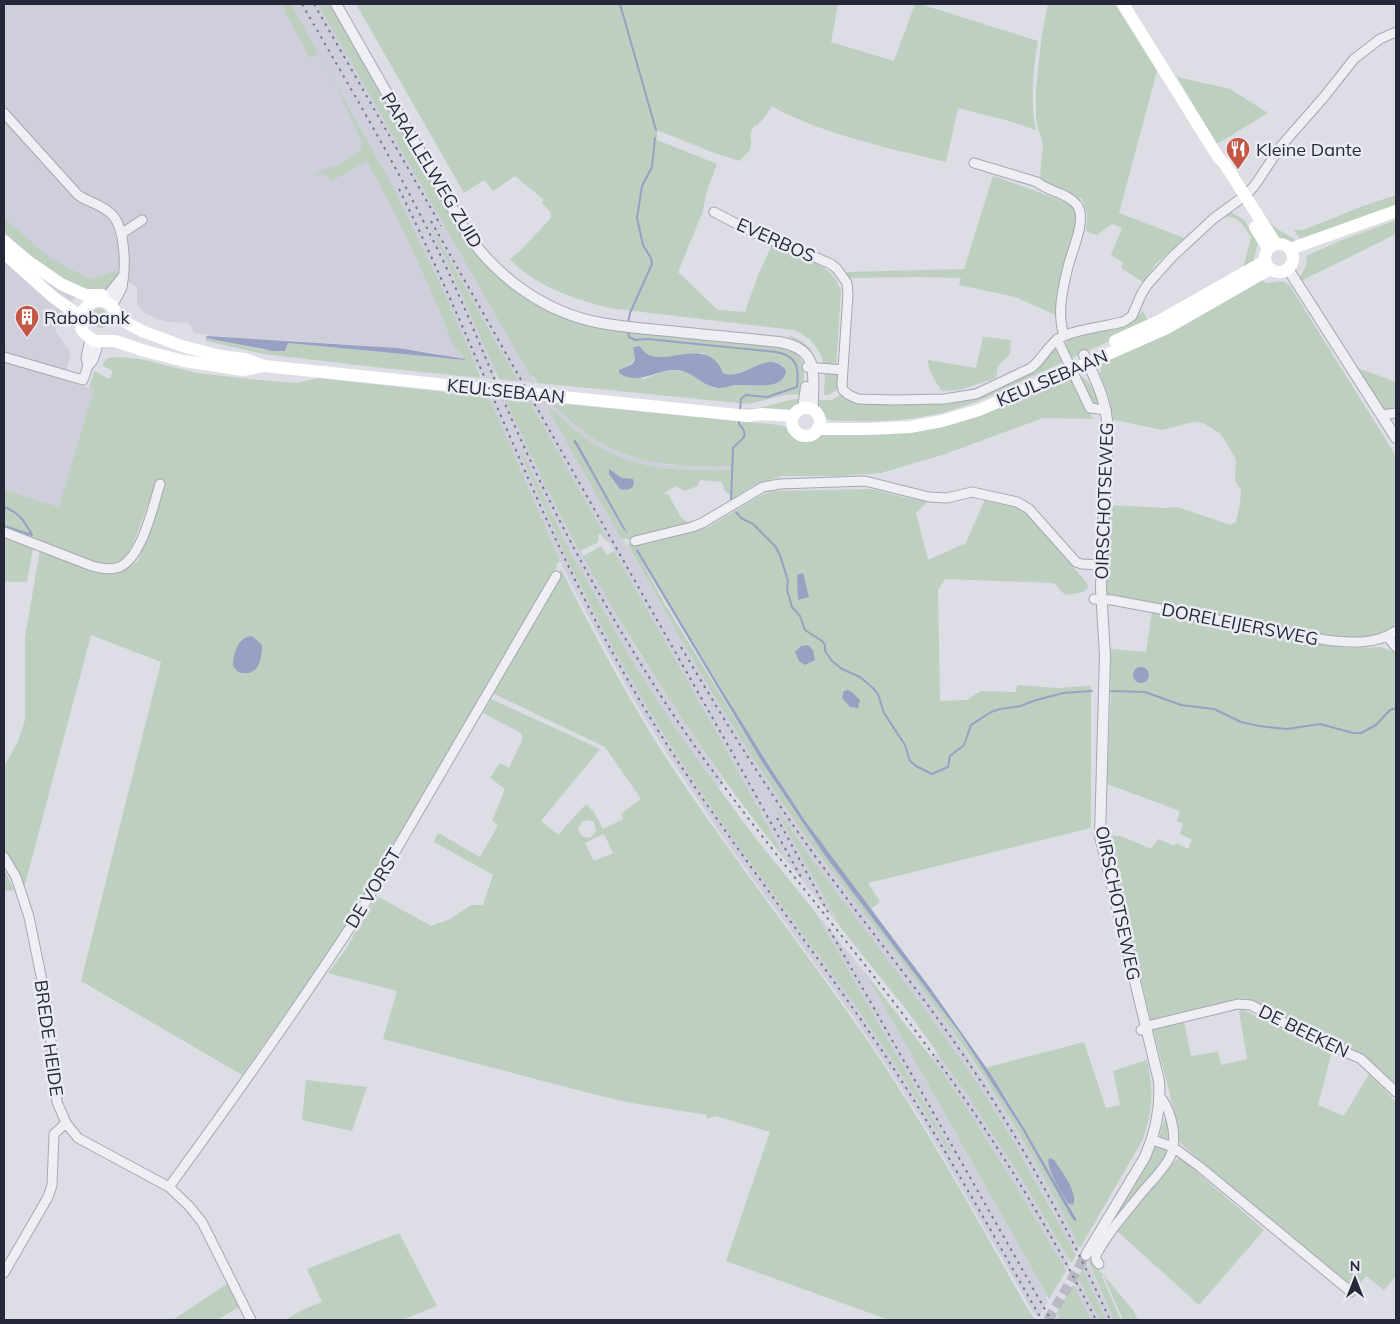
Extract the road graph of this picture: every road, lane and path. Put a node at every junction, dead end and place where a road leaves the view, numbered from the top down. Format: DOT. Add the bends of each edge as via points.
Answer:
graph roads {
  1 [pos="336,4"];
  2 [pos="1123,4"];
  3 [pos="1396,32"];
  4 [pos="4,113"];
  5 [pos="974,163"];
  6 [pos="1242,197"];
  7 [pos="1396,211"];
  8 [pos="714,212"];
  9 [pos="1396,218"];
  10 [pos="142,220"];
  11 [pos="121,234"];
  12 [pos="4,241"];
  13 [pos="1272,246"];
  14 [pos="4,253"];
  15 [pos="1292,253"];
  16 [pos="1267,265"];
  17 [pos="1288,269"];
  18 [pos="102,299"];
  19 [pos="120,317"];
  20 [pos="80,320"];
  21 [pos="1061,337"];
  22 [pos="102,339"];
  23 [pos="4,357"];
  24 [pos="1086,359"];
  25 [pos="264,366"];
  26 [pos="1071,366"];
  27 [pos="810,367"];
  28 [pos="843,370"];
  29 [pos="1106,410"];
  30 [pos="1396,413"];
  31 [pos="1382,414"];
  32 [pos="806,418"];
  33 [pos="1396,438"];
  34 [pos="160,484"];
  35 [pos="4,532"];
  36 [pos="635,541"];
  37 [pos="1102,565"];
  38 [pos="556,576"];
  39 [pos="1098,599"];
  40 [pos="1396,630"];
  41 [pos="1386,636"];
  42 [pos="1396,647"];
  43 [pos="4,857"];
  44 [pos="1144,1028"];
  45 [pos="1396,1092"];
  46 [pos="1160,1098"];
  47 [pos="66,1123"];
  48 [pos="1153,1140"];
  49 [pos="1173,1147"];
  50 [pos="169,1187"];
  51 [pos="1086,1255"];
  52 [pos="1099,1264"];
  53 [pos="4,1273"];
  54 [pos="1351,1292"];
  55 [pos="250,1320"];
  1 -- 27 [label="street, PARALLELWEG ZUID" via="476,247 493,266 529,294 557,310 587,320 794,345"];
  2 -- 6 [label="main road" via="1218,157 1219,166"];
  3 -- 6 [label="street" via="1354,59 1281,146 1255,185"];
  4 -- 11 [label="street" via="78,195 116,218"];
  5 -- 21 [label="street, OIRSCHOTSEWEG" via="1038,182 1071,200 1081,212 1060,310"];
  6 -- 13 [label="main road"];
  6 -- 21 [label="street" via="1162,268 1141,295 1129,319"];
  7 -- 15 [label="main road"];
  8 -- 28 [label="street, EVERBOS" via="838,269 847,283 848,294"];
  9 -- 15 [label="main road"];
  10 -- 11 [label="street"];
  11 -- 18 [label="street" via="125,265 122,288"];
  12 -- 18 [label="main road" via="65,289"];
  13 -- 15 [label="main road" via="1284,244"];
  13 -- 16 [label="main road" via="1264,256"];
  14 -- 20 [label="main road" via="55,303"];
  15 -- 17 [label="main road"];
  16 -- 17 [label="main road" via="1278,272"];
  16 -- 24 [label="main road, KEULSEBAAN"];
  17 -- 31 [label="street"];
  18 -- 19 [label="main road"];
  18 -- 20 [label="main road" via="84,309"];
  19 -- 22 [label="main road" via="116,328"];
  19 -- 25 [label="main road, KEULSEBAAN" via="182,346"];
  20 -- 22 [label="main road" via="84,333"];
  21 -- 26 [label="street, OIRSCHOTSEWEG"];
  21 -- 28 [label="street" via="1031,368 976,394 958,397 853,398 843,390"];
  22 -- 23 [label="street" via="86,358 88,366 83,380"];
  22 -- 25 [label="main road, KEULSEBAAN" via="184,361 243,370"];
  24 -- 26 [label="main road, KEULSEBAAN"];
  24 -- 29 [label="street, OIRSCHOTSEWEG"];
  25 -- 32 [label="main road, KEULSEBAAN" via="742,416 761,421"];
  26 -- 29 [label="street, OIRSCHOTSEWEG" via="1090,408"];
  26 -- 32 [label="main road, KEULSEBAAN" via="954,411 908,422 867,424"];
  27 -- 28 [label="street"];
  27 -- 32 [label="street, PARALLELWEG ZUID" via="814,376"];
  29 -- 37 [label="street, OIRSCHOTSEWEG" via="1108,432"];
  30 -- 31 [label="street"];
  31 -- 33 [label="street"];
  34 -- 35 [label="street" via="134,554 117,568 92,566"];
  36 -- 37 [label="street" via="702,523 763,487 865,481 929,497 947,498 972,492 1018,502 1030,509 1076,562"];
  37 -- 39 [label="street, OIRSCHOTSEWEG"];
  38 -- 50 [label="street, DE VORST" via="357,917 230,1104"];
  39 -- 41 [label="street, DORELEIJERSWEG" via="1326,640 1363,642"];
  39 -- 44 [label="street, OIRSCHOTSEWEG" via="1106,656 1100,836"];
  40 -- 41 [label="street, DORELEIJERSWEG"];
  41 -- 42 [label="street"];
  43 -- 47 [label="street, BREDE HEIDE" via="16,877 29,917 48,1010 57,1102"];
  44 -- 45 [label="street, DE BEEKEN" via="1238,1004 1251,1005 1361,1059"];
  44 -- 46 [label="street, OIRSCHOTSEWEG" via="1159,1081"];
  46 -- 48 [label="street, OIRSCHOTSEWEG"];
  46 -- 49 [label="street" via="1166,1105"];
  47 -- 50 [label="street, BREDE HEIDE" via="78,1138"];
  47 -- 53 [label="street" via="54,1134 52,1185 48,1197"];
  48 -- 49 [label="street"];
  48 -- 51 [label="street, OIRSCHOTSEWEG"];
  49 -- 52 [label="street" via="1164,1167 1107,1238 1096,1258"];
  49 -- 54 [label="street"];
  50 -- 55 [label="street, BREDE HEIDE" via="202,1222"];
}
